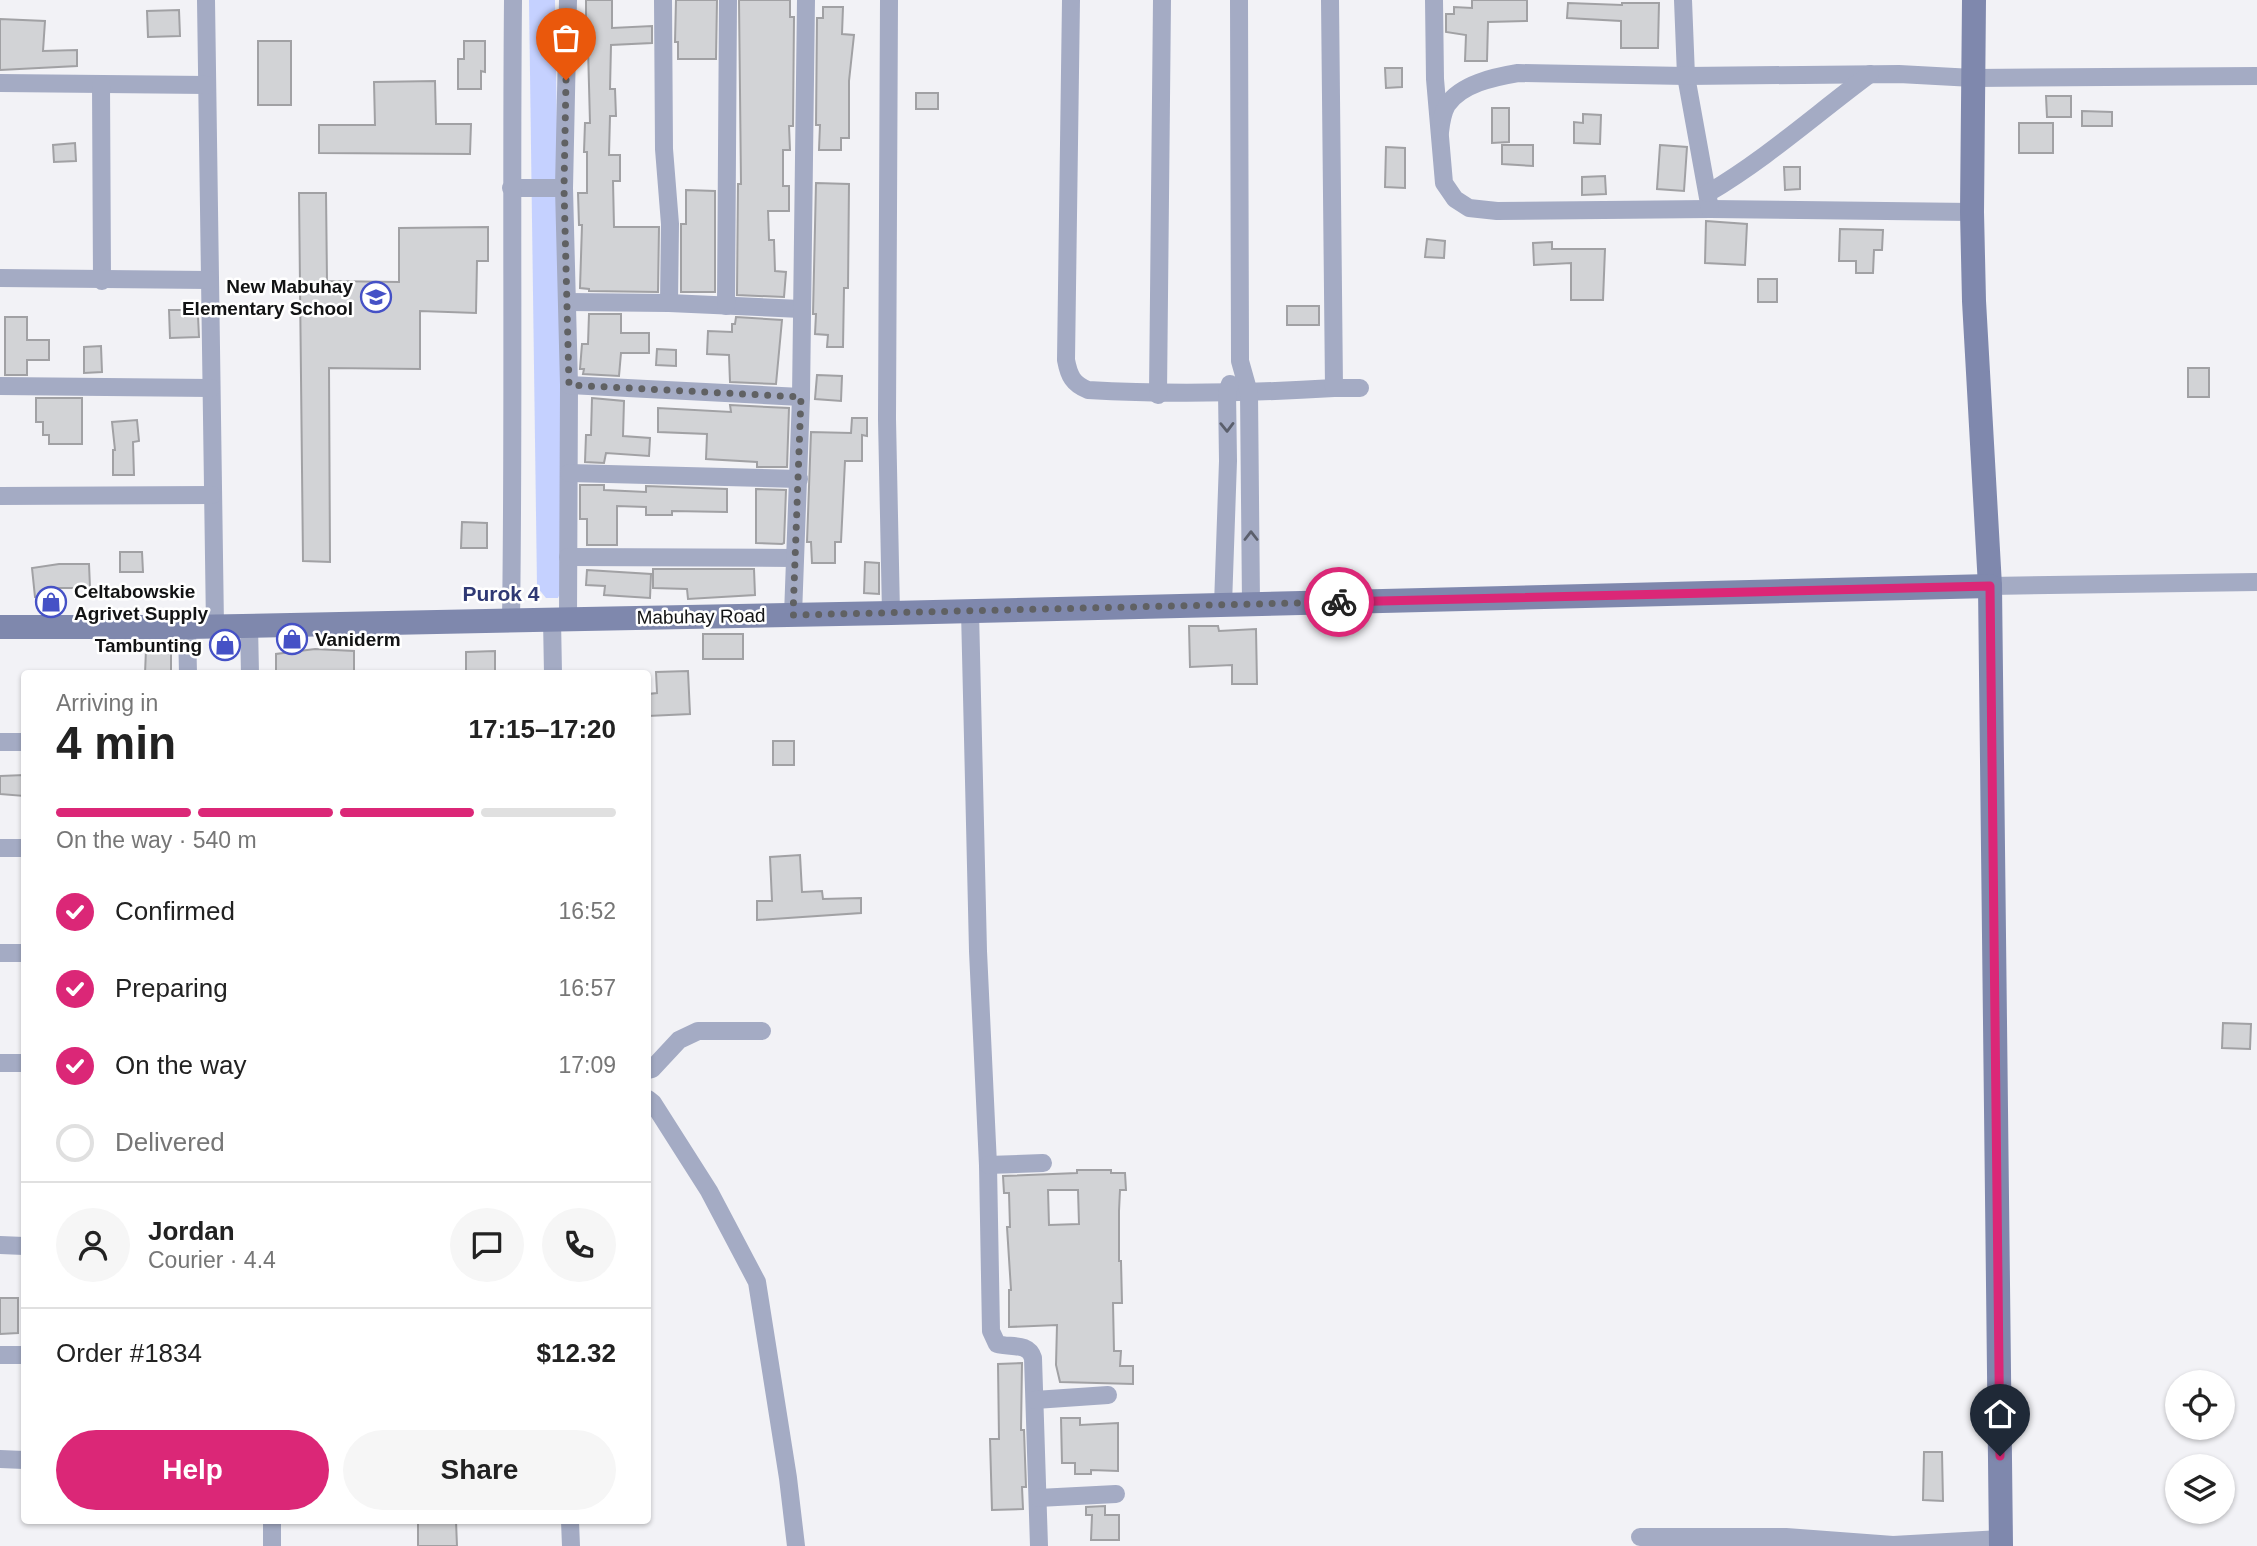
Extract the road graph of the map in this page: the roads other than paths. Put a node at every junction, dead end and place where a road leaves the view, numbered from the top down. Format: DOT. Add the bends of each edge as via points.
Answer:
graph roads {
  1 [pos="206,0"];
  2 [pos="513,0"];
  3 [pos="568,0"];
  4 [pos="663,0"];
  5 [pos="728,0"];
  6 [pos="806,0"];
  7 [pos="889,0"];
  8 [pos="1072,0"];
  9 [pos="1162,0"];
  10 [pos="1239,0"];
  11 [pos="1330,0"];
  12 [pos="1434,0"];
  13 [pos="1683,0"];
  14 [pos="1974,0"];
  15 [pos="1870,74"];
  16 [pos="1686,76"];
  17 [pos="2257,76"];
  18 [pos="1973,78"];
  19 [pos="0,83"];
  20 [pos="101,84"];
  21 [pos="207,85"];
  22 [pos="1440,132"];
  23 [pos="511,188"];
  24 [pos="564,188"];
  25 [pos="1709,201"];
  26 [pos="1972,212"];
  27 [pos="0,278"];
  28 [pos="209,280"];
  29 [pos="102,281"];
  30 [pos="568,302"];
  31 [pos="669,303"];
  32 [pos="726,306"];
  33 [pos="801,309"];
  34 [pos="1240,361"];
  35 [pos="569,385"];
  36 [pos="0,386"];
  37 [pos="211,388"];
  38 [pos="1334,388"];
  39 [pos="1360,388"];
  40 [pos="1227,393"];
  41 [pos="1249,393"];
  42 [pos="1158,395"];
  43 [pos="801,397"];
  44 [pos="1228,461"];
  45 [pos="1250,461"];
  46 [pos="569,473"];
  47 [pos="799,479"];
  48 [pos="212,495"];
  49 [pos="0,496"];
  50 [pos="568,557"];
  51 [pos="795,558"];
  52 [pos="2257,582"];
  53 [pos="1990,586"];
  54 [pos="1251,604"];
  55 [pos="1223,605"];
  56 [pos="970,611"];
  57 [pos="891,613"];
  58 [pos="793,615"];
  59 [pos="560,619"];
  60 [pos="511,620"];
  61 [pos="249,625"];
  62 [pos="187,626"];
  63 [pos="215,626"];
  64 [pos="0,627"];
  65 [pos="188,670"];
  66 [pos="250,670"];
  67 [pos="554,670"];
  68 [pos="0,742"];
  69 [pos="21,742"];
  70 [pos="0,848"];
  71 [pos="21,848"];
  72 [pos="0,953"];
  73 [pos="21,953"];
  74 [pos="762,1031"];
  75 [pos="0,1063"];
  76 [pos="21,1063"];
  77 [pos="651,1069"];
  78 [pos="651,1101"];
  79 [pos="1043,1163"];
  80 [pos="988,1165"];
  81 [pos="0,1245"];
  82 [pos="21,1246"];
  83 [pos="0,1355"];
  84 [pos="21,1355"];
  85 [pos="1108,1395"];
  86 [pos="1035,1400"];
  87 [pos="0,1459"];
  88 [pos="21,1460"];
  89 [pos="1116,1494"];
  90 [pos="1038,1498"];
  91 [pos="271,1524"];
  92 [pos="570,1524"];
  93 [pos="1640,1537"];
  94 [pos="2001,1542"];
  95 [pos="272,1546"];
  96 [pos="571,1546"];
  97 [pos="796,1546"];
  98 [pos="1039,1546"];
  1 -- 21 [label="street"];
  2 -- 23 [label="street"];
  3 -- 24 [label="street"];
  4 -- 31 [label="street"];
  5 -- 32 [label="street"];
  6 -- 33 [label="street"];
  7 -- 57 [label="street"];
  8 -- 42 [label="street" via="1068,373 1088,390"];
  9 -- 42 [label="street"];
  10 -- 34 [label="street"];
  11 -- 38 [label="street"];
  12 -- 22 [label="street"];
  13 -- 16 [label="street"];
  14 -- 18 [label="street"];
  15 -- 16 [label="street"];
  15 -- 18 [label="street"];
  15 -- 25 [label="street"];
  16 -- 22 [label="street" via="1497,76 1455,96 1443,114"];
  16 -- 25 [label="street"];
  17 -- 18 [label="street"];
  18 -- 26 [label="street"];
  19 -- 20 [label="street"];
  20 -- 21 [label="street"];
  20 -- 29 [label="street"];
  21 -- 28 [label="street"];
  22 -- 25 [label="street" via="1444,183 1455,199 1469,208 1497,211"];
  23 -- 24 [label="street"];
  23 -- 60 [label="street"];
  24 -- 30 [label="street"];
  25 -- 26 [label="street"];
  26 -- 53 [label="street"];
  27 -- 29 [label="street"];
  28 -- 29 [label="street"];
  28 -- 37 [label="street"];
  30 -- 31 [label="street"];
  30 -- 35 [label="street"];
  31 -- 32 [label="street"];
  32 -- 33 [label="street"];
  33 -- 43 [label="street"];
  34 -- 40 [label="street"];
  34 -- 41 [label="street"];
  35 -- 43 [label="street"];
  35 -- 46 [label="street"];
  36 -- 37 [label="street"];
  37 -- 48 [label="street"];
  38 -- 39 [label="street"];
  38 -- 41 [label="street"];
  40 -- 41 [label="street"];
  40 -- 42 [label="street"];
  40 -- 44 [label="street, one-way"];
  41 -- 45 [label="street"];
  43 -- 47 [label="street"];
  44 -- 45 [label="street"];
  44 -- 55 [label="street"];
  54 -- 45 [label="street, one-way"];
  46 -- 47 [label="street"];
  46 -- 50 [label="street"];
  47 -- 51 [label="street"];
  48 -- 49 [label="street"];
  48 -- 63 [label="street"];
  50 -- 51 [label="street"];
  50 -- 59 [label="street"];
  51 -- 58 [label="street"];
  52 -- 53 [label="street"];
  53 -- 54 [label="street, Mabuhay Road"];
  53 -- 94 [label="street"];
  54 -- 55 [label="street, Mabuhay Road"];
  55 -- 56 [label="street, Mabuhay Road"];
  56 -- 57 [label="street, Mabuhay Road"];
  56 -- 80 [label="street"];
  57 -- 58 [label="street, Mabuhay Road"];
  58 -- 59 [label="street, Mabuhay Road"];
  59 -- 60 [label="street, Mabuhay Road"];
  59 -- 67 [label="street"];
  60 -- 61 [label="street, Mabuhay Road"];
  61 -- 63 [label="street, Mabuhay Road"];
  61 -- 66 [label="street"];
  62 -- 63 [label="street, Mabuhay Road"];
  62 -- 64 [label="street, Mabuhay Road"];
  62 -- 65 [label="street"];
  68 -- 69 [label="street"];
  70 -- 71 [label="street"];
  72 -- 73 [label="street"];
  74 -- 77 [label="street" via="698,1031 679,1040"];
  75 -- 76 [label="street"];
  78 -- 97 [label="street" via="709,1191 757,1282"];
  79 -- 80 [label="street"];
  80 -- 86 [label="street" via="991,1331 997,1344 1026,1347 1031,1352"];
  81 -- 82 [label="street"];
  83 -- 84 [label="street"];
  85 -- 86 [label="street"];
  86 -- 90 [label="street"];
  87 -- 88 [label="street"];
  89 -- 90 [label="street"];
  90 -- 98 [label="street"];
  91 -- 95 [label="street"];
  92 -- 96 [label="street"];
  93 -- 94 [label="street" via="1786,1537 1893,1545"];
}
